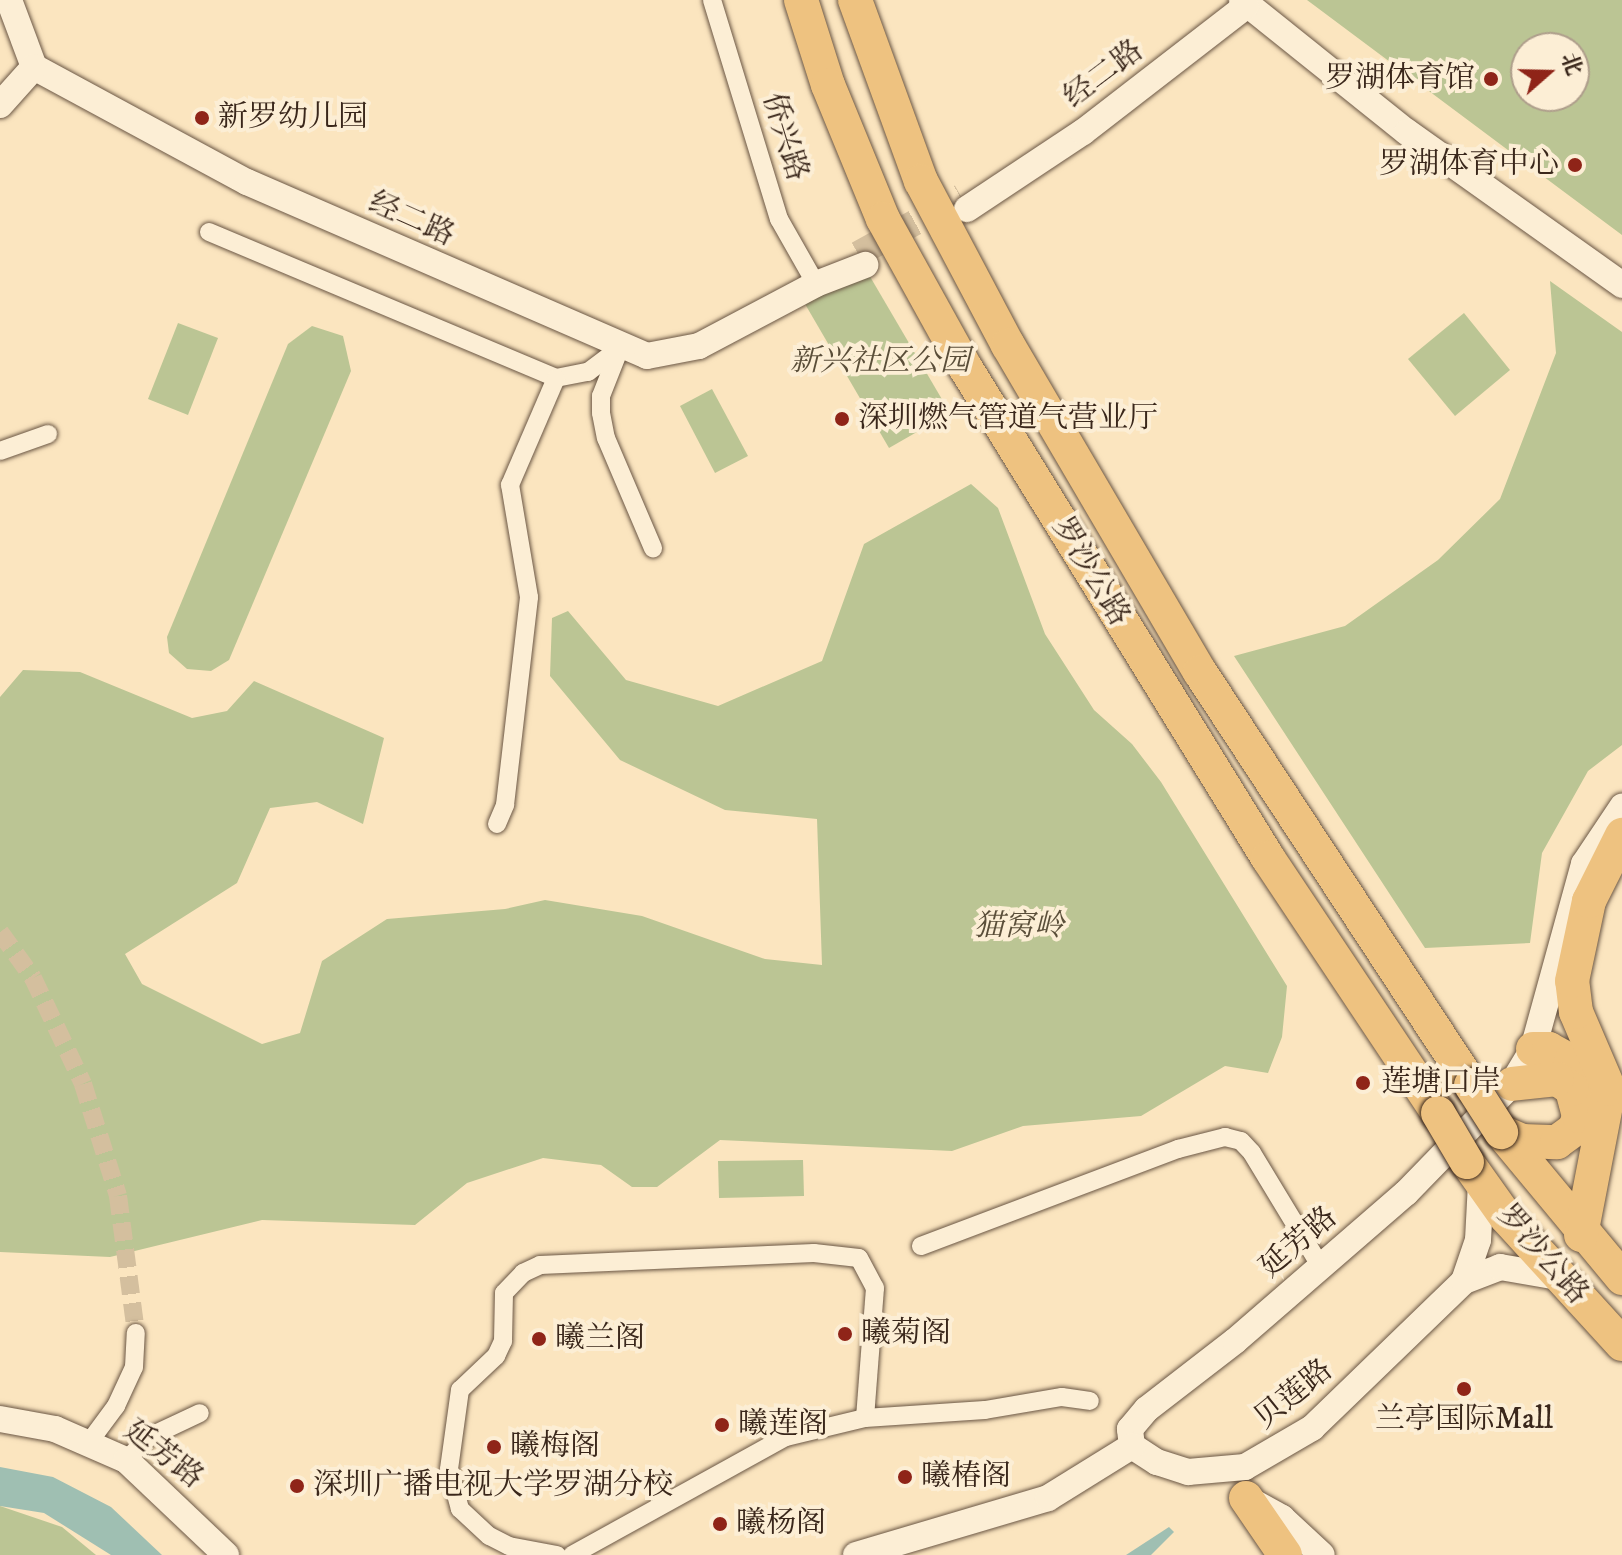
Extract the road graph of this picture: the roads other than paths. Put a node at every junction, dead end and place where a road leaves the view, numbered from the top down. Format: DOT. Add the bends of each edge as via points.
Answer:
graph roads {
  1 [pos="9,0"];
  2 [pos="712,0"];
  3 [pos="801,0"];
  4 [pos="855,0"];
  5 [pos="1244,3"];
  6 [pos="34,67"];
  7 [pos="0,105"];
  8 [pos="964,203"];
  9 [pos="209,232"];
  10 [pos="862,259"];
  11 [pos="816,284"];
  12 [pos="1622,285"];
  13 [pos="620,348"];
  14 [pos="556,378"];
  15 [pos="48,434"];
  16 [pos="0,451"];
  17 [pos="653,548"];
  18 [pos="1622,807"];
  19 [pos="497,824"];
  20 [pos="1622,835"];
  21 [pos="1533,1049"];
  22 [pos="1512,1084"];
  23 [pos="1501,1132"];
  24 [pos="1474,1172"];
  25 [pos="1581,1235"];
  26 [pos="921,1246"];
  27 [pos="1321,1267"];
  28 [pos="1558,1277"];
  29 [pos="1622,1278"];
  30 [pos="1464,1281"];
  31 [pos="136,1333"];
  32 [pos="1622,1344"];
  33 [pos="1090,1401"];
  34 [pos="200,1413"];
  35 [pos="865,1418"];
  36 [pos="0,1419"];
  37 [pos="90,1441"];
  38 [pos="1132,1446"];
  39 [pos="126,1460"];
  40 [pos="1218,1472"];
  41 [pos="1246,1498"];
  42 [pos="226,1555"];
  43 [pos="557,1555"];
  44 [pos="572,1555"];
  45 [pos="856,1555"];
  46 [pos="1285,1555"];
  47 [pos="1322,1555"];
  1 -- 6 [label="street"];
  2 -- 11 [label="street, 侨兴路" via="779,219"];
  3 -- 24 [label="highway, 罗沙公路, bridge" via="828,85 877,206 965,367 1268,858"];
  4 -- 23 [label="highway, 罗沙公路, bridge" via="921,181 986,306 1200,672"];
  5 -- 8 [label="street, 经二路" via="1074,138"];
  5 -- 12 [label="street" via="1407,132"];
  6 -- 7 [label="street"];
  6 -- 13 [label="street, 经二路" via="247,182"];
  9 -- 14 [label="street"];
  10 -- 11 [label="street, 经二路"];
  11 -- 13 [label="street, 经二路" via="699,346 659,356"];
  13 -- 14 [label="street" via="588,372"];
  13 -- 17 [label="street" via="601,396 601,413 606,438"];
  14 -- 19 [label="street" via="510,485 529,597 505,805"];
  15 -- 16 [label="street"];
  18 -- 21 [label="street, 延芳路" via="1584,864"];
  20 -- 25 [label="highway" via="1595,883 1575,959 1576,1012 1609,1089"];
  21 -- 22 [label="street, 延芳路"];
  21 -- 25 [label="highway" via="1559,1053 1586,1084 1588,1111 1570,1192"];
  22 -- 23 [label="highway" via="1557,1079 1572,1089 1579,1116 1575,1129 1557,1142 1522,1141"];
  22 -- 27 [label="street, 延芳路" via="1406,1193"];
  23 -- 25 [label="highway, 罗沙公路"];
  24 -- 28 [label="highway, 罗沙公路"];
  24 -- 30 [label="street, 贝莲路" via="1478,1240"];
  25 -- 29 [label="highway, 罗沙公路"];
  26 -- 27 [label="street" via="1178,1149 1225,1137 1241,1141 1252,1153"];
  27 -- 38 [label="street, 延芳路" via="1147,1409 1130,1429"];
  28 -- 30 [label="street, 贝莲路" via="1500,1267"];
  28 -- 32 [label="highway, 罗沙公路"];
  30 -- 40 [label="street, 贝莲路" via="1312,1428 1267,1457"];
  31 -- 37 [label="street" via="134,1367 116,1406"];
  33 -- 35 [label="street" via="1062,1397 985,1410"];
  34 -- 39 [label="street" via="149,1437"];
  35 -- 43 [label="street" via="875,1288 859,1258 846,1253 540,1265 523,1273 504,1293 503,1341 496,1356 460,1390 449,1469 460,1509 489,1536 509,1546"];
  35 -- 44 [label="street" via="754,1450"];
  36 -- 37 [label="street, 延芳路"];
  37 -- 39 [label="street, 延芳路"];
  38 -- 40 [label="street, 贝莲路" via="1188,1472"];
  38 -- 45 [label="street" via="1048,1498"];
  39 -- 42 [label="street, 延芳路"];
  40 -- 41 [label="street"];
  41 -- 46 [label="highway"];
  41 -- 47 [label="street" via="1282,1518"];
}
